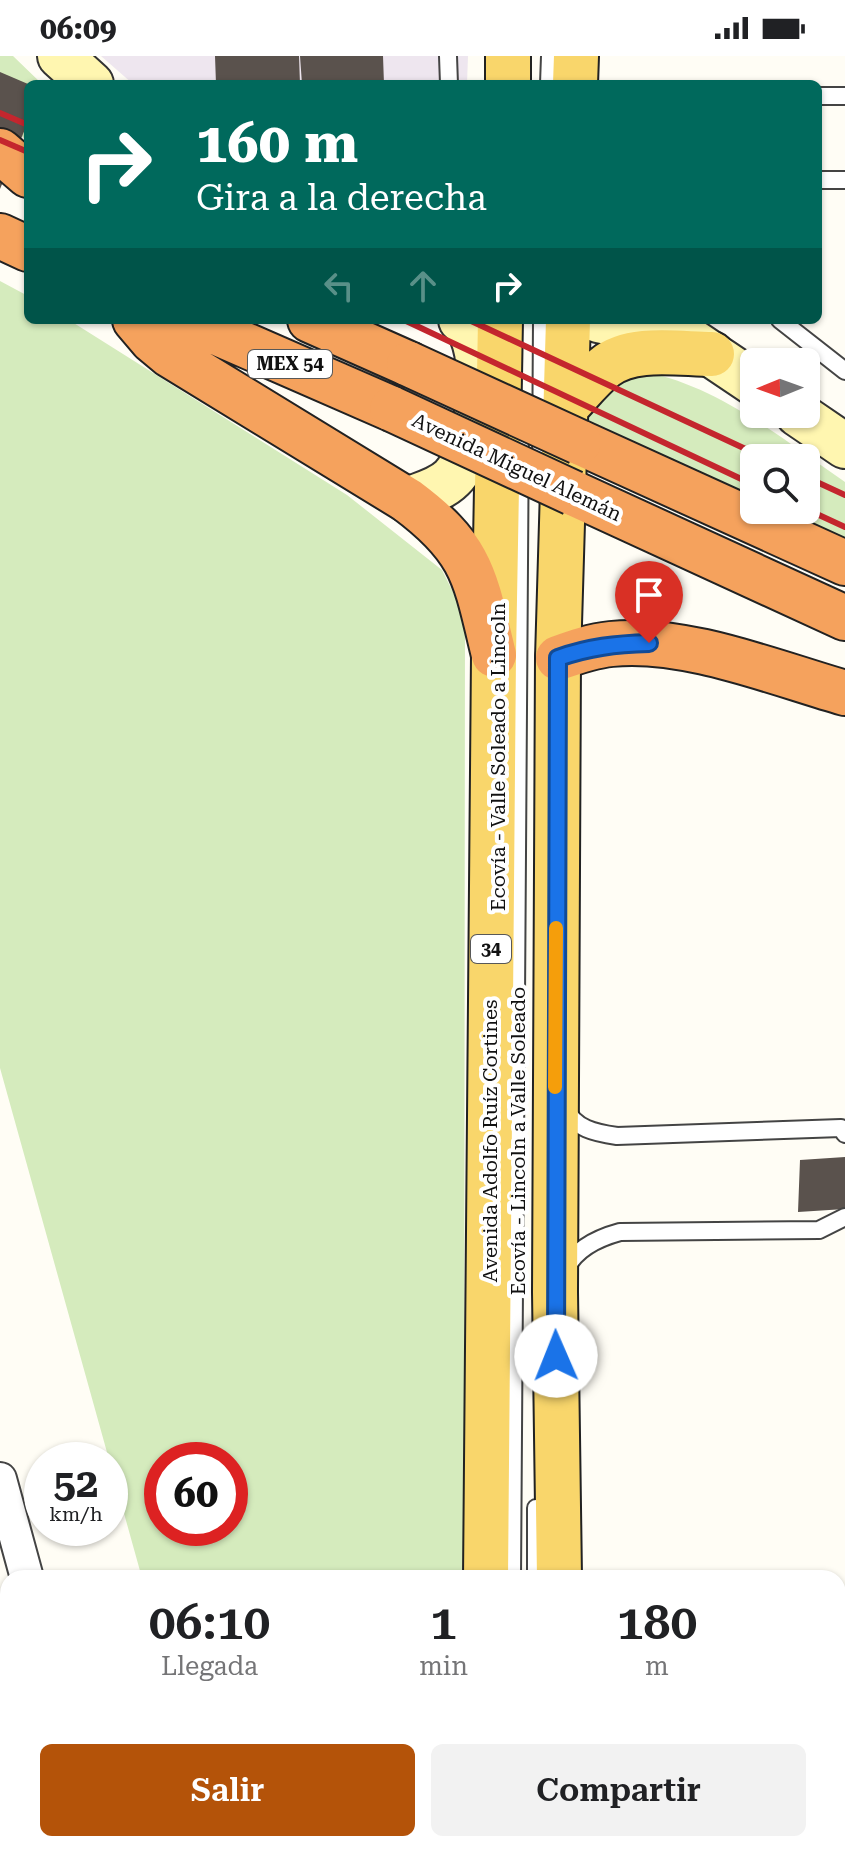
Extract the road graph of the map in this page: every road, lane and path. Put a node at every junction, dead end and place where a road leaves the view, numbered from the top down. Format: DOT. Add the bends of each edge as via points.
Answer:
graph roads {
  1 [pos="60,56"];
  2 [pos="448,56"];
  3 [pos="508,56"];
  4 [pos="550,56"];
  5 [pos="576,56"];
  6 [pos="87,80"];
  7 [pos="449,80"];
  8 [pos="508,80"];
  9 [pos="549,80"];
  10 [pos="575,80"];
  11 [pos="822,96"];
  12 [pos="845,96"];
  13 [pos="0,151"];
  14 [pos="24,172"];
  15 [pos="0,179"];
  16 [pos="822,180"];
  17 [pos="845,180"];
  18 [pos="24,190"];
  19 [pos="0,236"];
  20 [pos="24,247"];
  21 [pos="138,324"];
  22 [pos="197,324"];
  23 [pos="319,324"];
  24 [pos="464,324"];
  25 [pos="500,324"];
  26 [pos="542,324"];
  27 [pos="568,324"];
  28 [pos="619,324"];
  29 [pos="785,324"];
  30 [pos="691,338"];
  31 [pos="845,371"];
  32 [pos="740,373"];
  33 [pos="520,400"];
  34 [pos="572,425"];
  35 [pos="819,428"];
  36 [pos="845,446"];
  37 [pos="557,494"];
  38 [pos="407,500"];
  39 [pos="845,563"];
  40 [pos="845,618"];
  41 [pos="494,655"];
  42 [pos="558,658"];
  43 [pos="845,693"];
  44 [pos="555,1084"];
  45 [pos="844,1130"];
  46 [pos="845,1217"];
  47 [pos="819,1230"];
  48 [pos="845,1231"];
  49 [pos="555,1292"];
  50 [pos="0,1479"];
  51 [pos="536,1498"];
  52 [pos="25,1570"];
  53 [pos="486,1570"];
  54 [pos="512,1570"];
  55 [pos="536,1570"];
  56 [pos="559,1570"];
  1 -- 6 [label="street"];
  2 -- 7 [label="lane"];
  3 -- 8 [label="main road"];
  4 -- 9 [label="lane"];
  5 -- 10 [label="main road"];
  11 -- 12 [label="lane"];
  13 -- 14 [label="highway"];
  15 -- 18 [label="highway"];
  16 -- 17 [label="lane"];
  19 -- 20 [label="highway"];
  21 -- 38 [label="highway" via="170,355"];
  22 -- 37 [label="highway, Avenida Miguel Alemán / MEX 54, bridge" via="392,409"];
  23 -- 34 [label="highway, MEX 54, bridge"];
  24 -- 38 [label="street" via="477,348 478,395 470,448 452,478"];
  25 -- 41 [label="main road, Avenida Adolfo Ruíz Cortines / 34"];
  26 -- 37 [label="lane"];
  27 -- 34 [label="main road"];
  28 -- 30 [label="street"];
  29 -- 31 [label="lane"];
  30 -- 32 [label="street"];
  30 -- 34 [label="main road" via="606,365"];
  33 -- 54 [label="lane, Ecovía - Valle Soleado a Lincoln"];
  34 -- 39 [label="highway, MEX 54"];
  34 -- 42 [label="main road"];
  35 -- 36 [label="street"];
  37 -- 40 [label="highway, Avenida Miguel Alemán / MEX 54"];
  38 -- 41 [label="highway" via="448,534 466,559"];
  41 -- 53 [label="main road, Avenida Adolfo Ruíz Cortines / 34"];
  42 -- 43 [label="highway" via="612,643 649,643 698,650"];
  42 -- 44 [label="main road"];
  44 -- 45 [label="lane" via="568,1113 584,1129 600,1134"];
  44 -- 49 [label="main road"];
  46 -- 47 [label="lane"];
  47 -- 48 [label="lane"];
  47 -- 49 [label="lane" via="620,1232 586,1246 570,1260"];
  49 -- 56 [label="main road"];
  50 -- 52 [label="street"];
  51 -- 55 [label="lane"];
}
